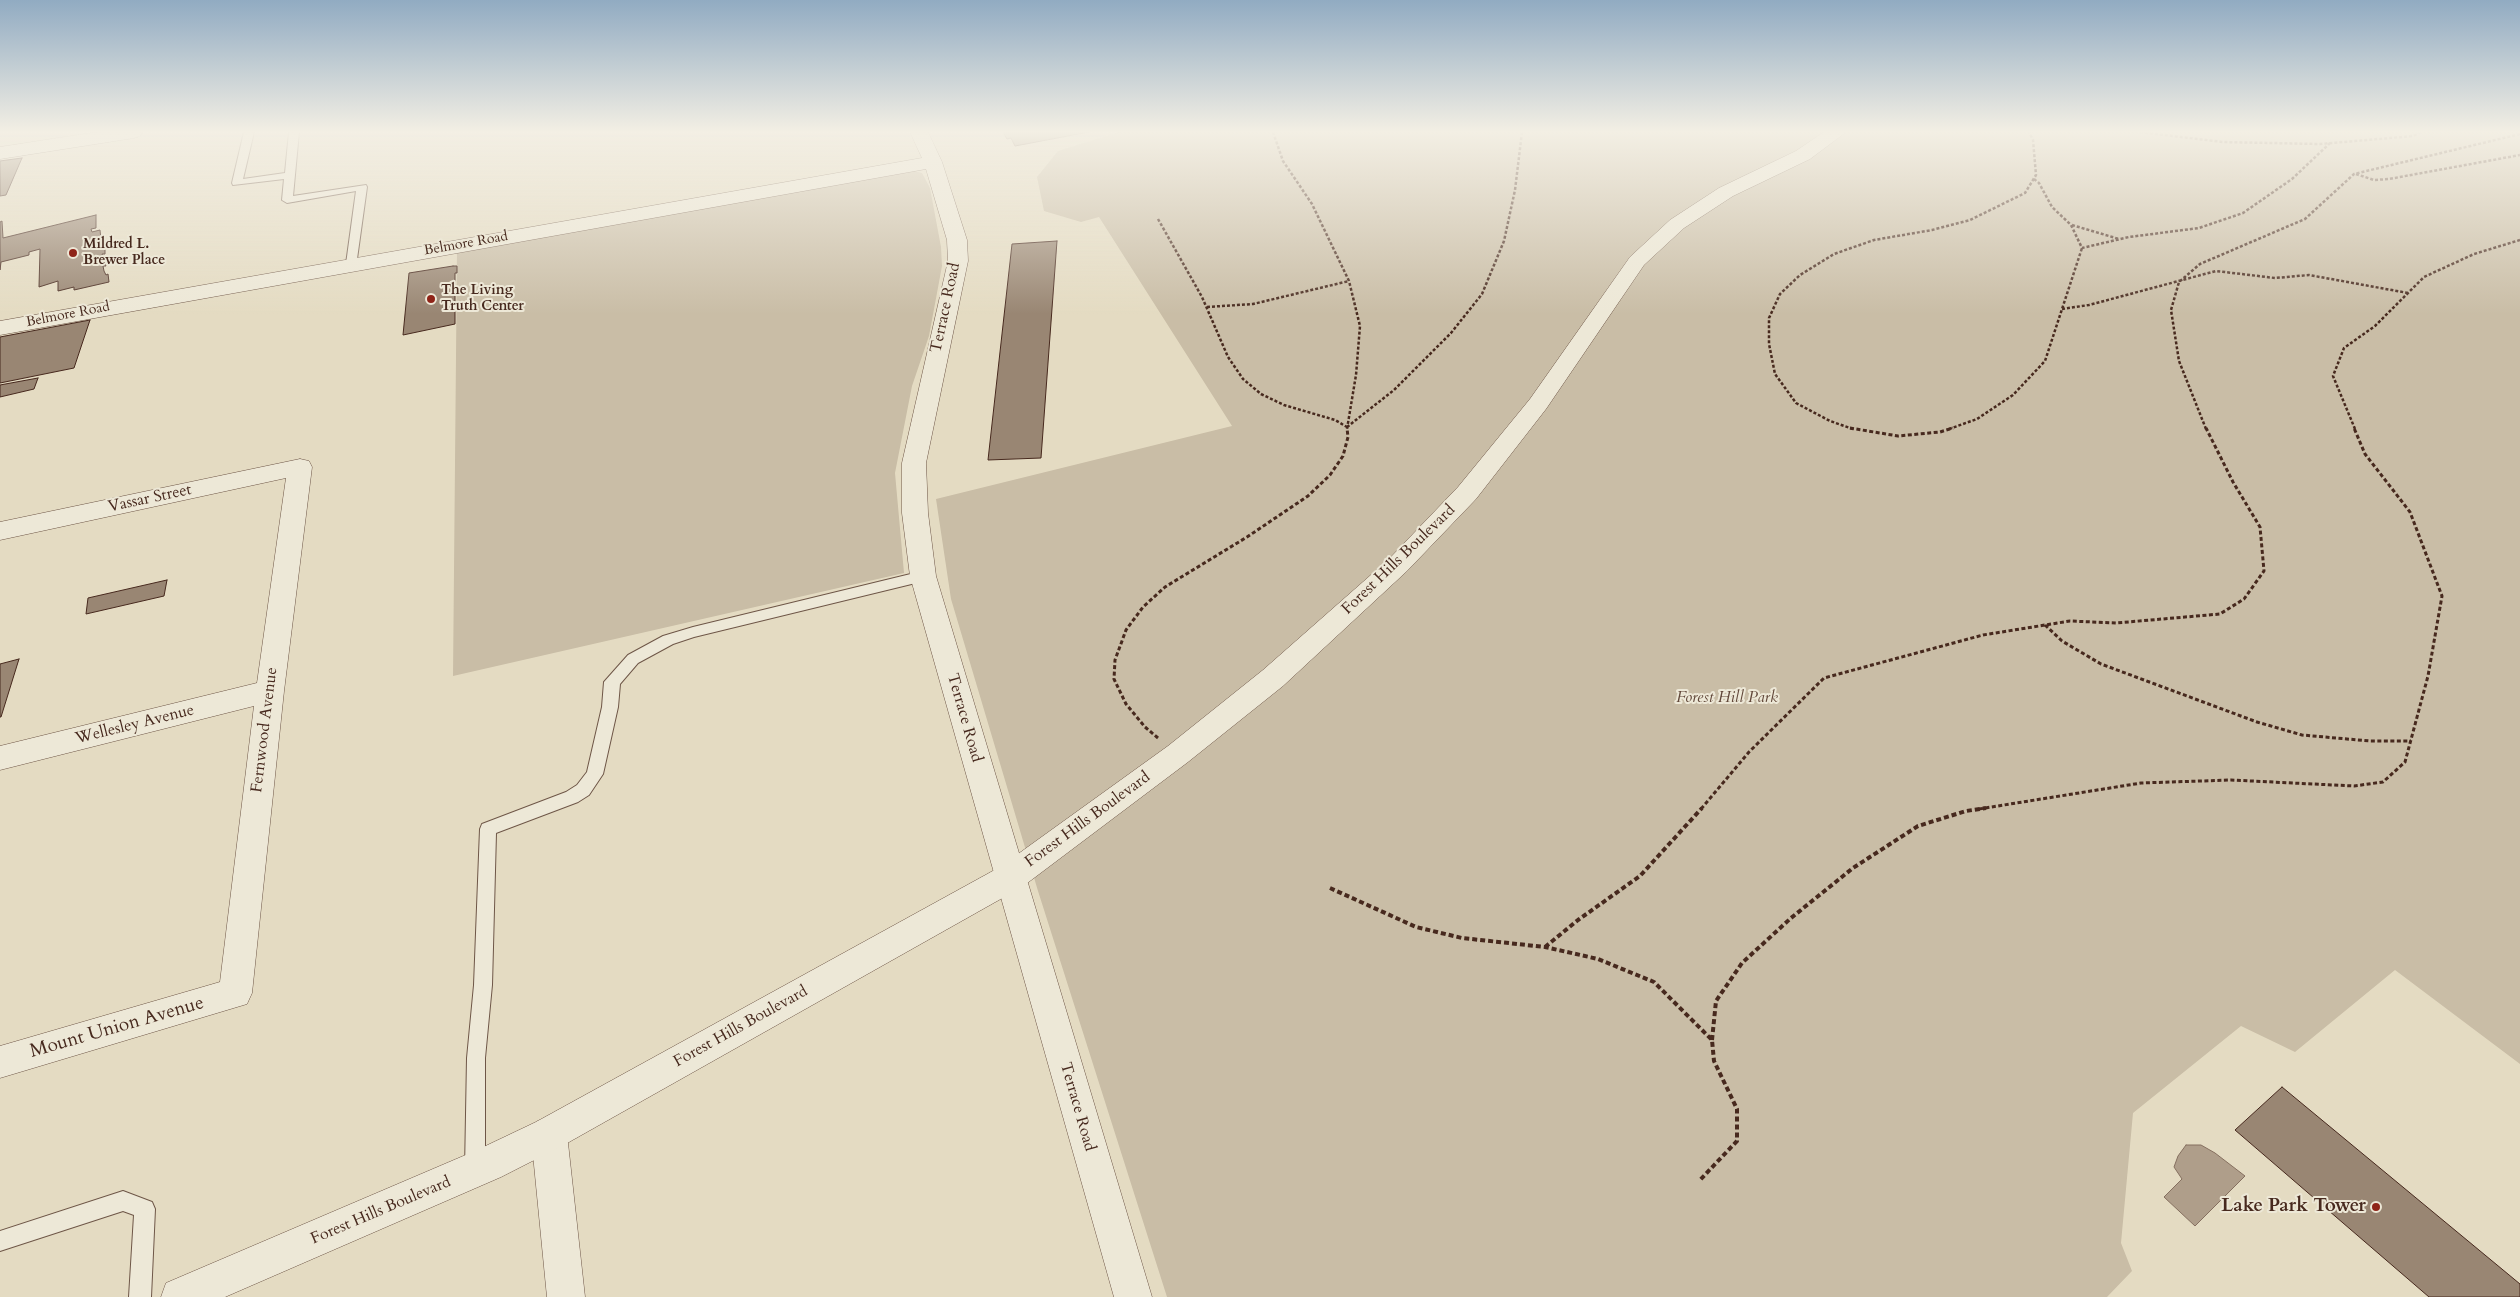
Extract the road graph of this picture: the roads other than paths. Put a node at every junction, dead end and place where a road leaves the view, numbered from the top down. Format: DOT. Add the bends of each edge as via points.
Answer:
graph roads {
  1 [pos="288,193"];
  2 [pos="330,193"];
  3 [pos="361,193"];
  4 [pos="759,193"];
  5 [pos="942,193"];
  6 [pos="1725,193"];
  7 [pos="352,264"];
  8 [pos="0,328"];
  9 [pos="300,467"];
  10 [pos="0,531"];
  11 [pos="923,576"];
  12 [pos="270,691"];
  13 [pos="0,758"];
  14 [pos="1011,877"];
  15 [pos="235,993"];
  16 [pos="0,1062"];
  17 [pos="549,1134"];
  18 [pos="475,1170"];
  19 [pos="0,1242"];
  20 [pos="140,1297"];
  21 [pos="180,1297"];
  22 [pos="566,1297"];
  23 [pos="1133,1297"];
  1 -- 2 [label="lane" via="287,200"];
  3 -- 7 [label="lane"];
  4 -- 7 [label="street, Belmore Road"];
  5 -- 11 [label="street, Terrace Road" via="957,240 958,261 914,463 915,512"];
  6 -- 14 [label="street, Forest Hills Boulevard" via="1670,230 1637,261 1538,404 1467,493 1398,565 1280,672 1178,754"];
  7 -- 8 [label="street, Belmore Road"];
  9 -- 10 [label="street, Vassar Street"];
  9 -- 12 [label="street, Fernwood Avenue"];
  11 -- 14 [label="street, Terrace Road"];
  11 -- 18 [label="lane" via="693,632 668,640 633,659 612,682 596,774 583,790 488,829 483,985 476,1058"];
  12 -- 13 [label="street, Wellesley Avenue"];
  12 -- 15 [label="street, Fernwood Avenue"];
  14 -- 17 [label="street, Forest Hills Boulevard"];
  14 -- 23 [label="street, Terrace Road"];
  15 -- 16 [label="street, Mount Union Avenue"];
  17 -- 18 [label="street, Forest Hills Boulevard"];
  17 -- 22 [label="street"];
  18 -- 21 [label="street, Forest Hills Boulevard"];
  19 -- 20 [label="lane" via="123,1201 138,1206 144,1209"];
}
